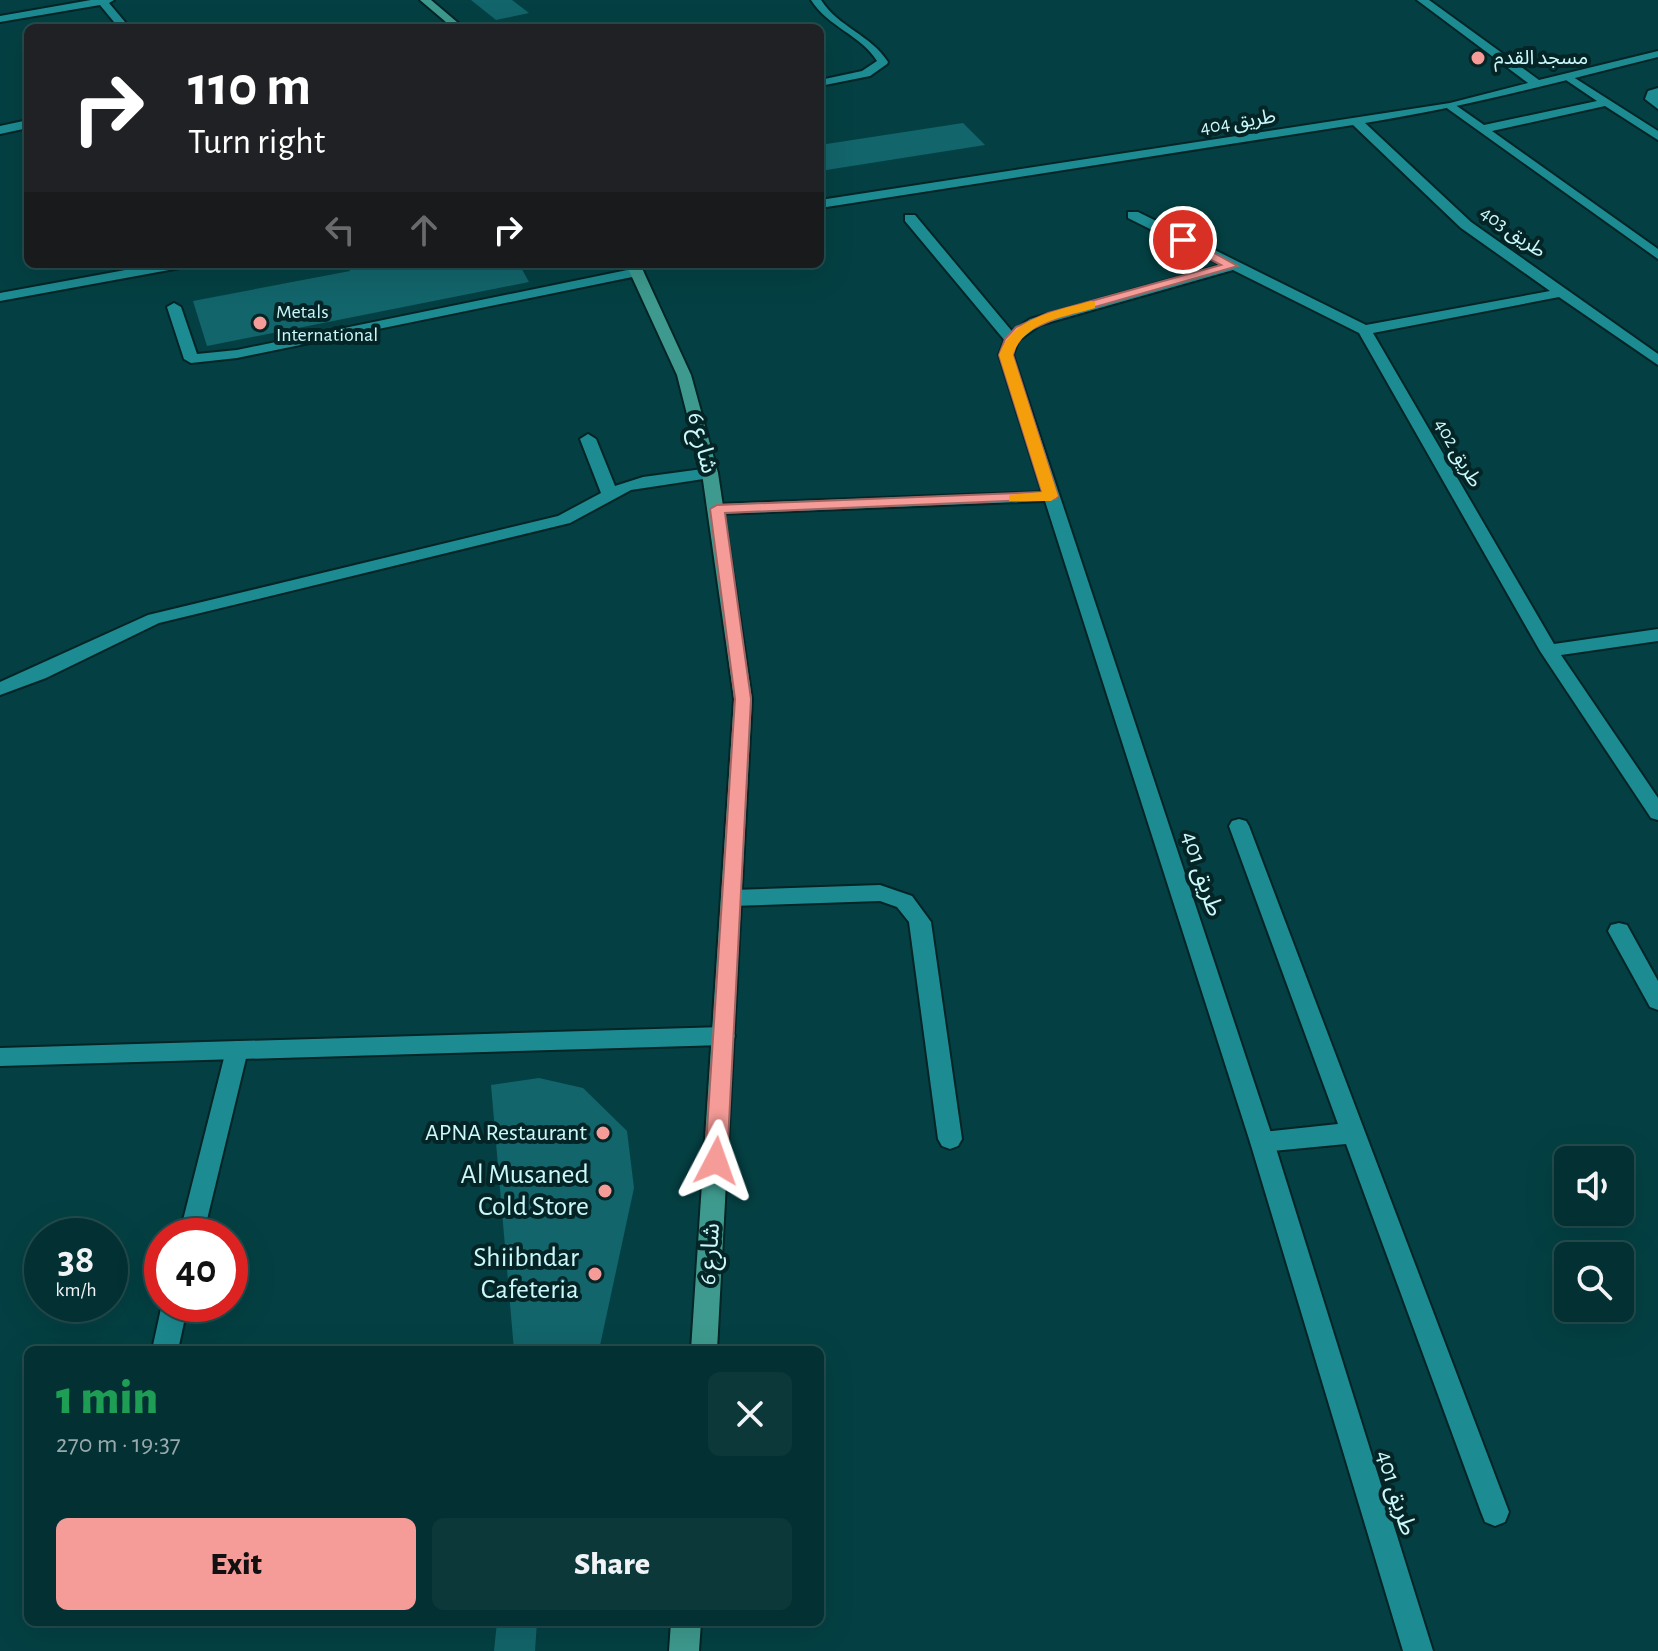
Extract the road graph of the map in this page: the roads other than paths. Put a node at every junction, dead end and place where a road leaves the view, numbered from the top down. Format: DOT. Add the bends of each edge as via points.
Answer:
graph roads {
  1 [pos="425,0"];
  2 [pos="816,0"];
  3 [pos="1422,0"];
  4 [pos="105,1"];
  5 [pos="0,19"];
  6 [pos="122,24"];
  7 [pos="454,24"];
  8 [pos="1658,54"];
  9 [pos="1570,78"];
  10 [pos="824,82"];
  11 [pos="1539,86"];
  12 [pos="1658,91"];
  13 [pos="1607,102"];
  14 [pos="1450,106"];
  15 [pos="1658,106"];
  16 [pos="1357,122"];
  17 [pos="24,125"];
  18 [pos="1483,129"];
  19 [pos="0,130"];
  20 [pos="1658,136"];
  21 [pos="824,203"];
  22 [pos="1133,215"];
  23 [pos="910,218"];
  24 [pos="1658,255"];
  25 [pos="1232,266"];
  26 [pos="158,268"];
  27 [pos="635,268"];
  28 [pos="1564,292"];
  29 [pos="0,297"];
  30 [pos="174,307"];
  31 [pos="1364,330"];
  32 [pos="1011,339"];
  33 [pos="1658,361"];
  34 [pos="588,439"];
  35 [pos="710,473"];
  36 [pos="610,495"];
  37 [pos="1051,496"];
  38 [pos="717,509"];
  39 [pos="1658,635"];
  40 [pos="1549,651"];
  41 [pos="0,689"];
  42 [pos="1658,813"];
  43 [pos="1239,826"];
  44 [pos="731,898"];
  45 [pos="1619,931"];
  46 [pos="1658,1001"];
  47 [pos="724,1036"];
  48 [pos="237,1050"];
  49 [pos="0,1057"];
  50 [pos="1352,1133"];
  51 [pos="950,1139"];
  52 [pos="1262,1142"];
  53 [pos="195,1218"];
  54 [pos="171,1322"];
  55 [pos="166,1346"];
  56 [pos="704,1346"];
  57 [pos="1495,1512"];
  58 [pos="686,1626"];
  59 [pos="684,1651"];
  60 [pos="1418,1651"];
  1 -- 7 [label="street"];
  2 -- 10 [label="street" via="829,18 883,62 875,71"];
  3 -- 11 [label="street"];
  4 -- 5 [label="street"];
  4 -- 6 [label="street"];
  8 -- 9 [label="street, طريق 404"];
  9 -- 11 [label="street, طريق 404"];
  9 -- 13 [label="street"];
  11 -- 14 [label="street, طريق 404"];
  12 -- 15 [label="street" via="1651,99"];
  13 -- 18 [label="street"];
  13 -- 20 [label="street"];
  14 -- 16 [label="street, طريق 404"];
  14 -- 18 [label="street"];
  16 -- 21 [label="street, طريق 404"];
  16 -- 28 [label="street, طريق 403" via="1466,225"];
  17 -- 19 [label="street"];
  18 -- 24 [label="street"];
  22 -- 25 [label="street"];
  23 -- 32 [label="street"];
  25 -- 31 [label="street"];
  25 -- 32 [label="street" via="1044,319"];
  26 -- 29 [label="street"];
  27 -- 30 [label="street" via="237,354 191,359"];
  27 -- 35 [label="street, شارع 6" via="684,375"];
  28 -- 31 [label="street"];
  28 -- 33 [label="street, طريق 403"];
  31 -- 40 [label="street, طريق 402"];
  32 -- 37 [label="street, طريق 401" via="1006,355"];
  34 -- 36 [label="street"];
  35 -- 36 [label="street" via="643,482"];
  35 -- 38 [label="street, شارع 6"];
  36 -- 41 [label="street" via="564,520 154,619"];
  37 -- 38 [label="street"];
  37 -- 52 [label="street, طريق 401"];
  38 -- 44 [label="street, شارع 6" via="743,699"];
  39 -- 40 [label="street"];
  40 -- 42 [label="street, طريق 402"];
  43 -- 50 [label="street"];
  44 -- 47 [label="street, شارع 6"];
  44 -- 51 [label="street" via="880,893 907,903 920,922"];
  45 -- 46 [label="street"];
  47 -- 48 [label="street"];
  47 -- 56 [label="street, شارع 6"];
  48 -- 49 [label="street"];
  48 -- 53 [label="street"];
  50 -- 52 [label="street"];
  50 -- 57 [label="street"];
  52 -- 60 [label="street, طريق 401"];
  54 -- 55 [label="street"];
  58 -- 59 [label="street"];
}
